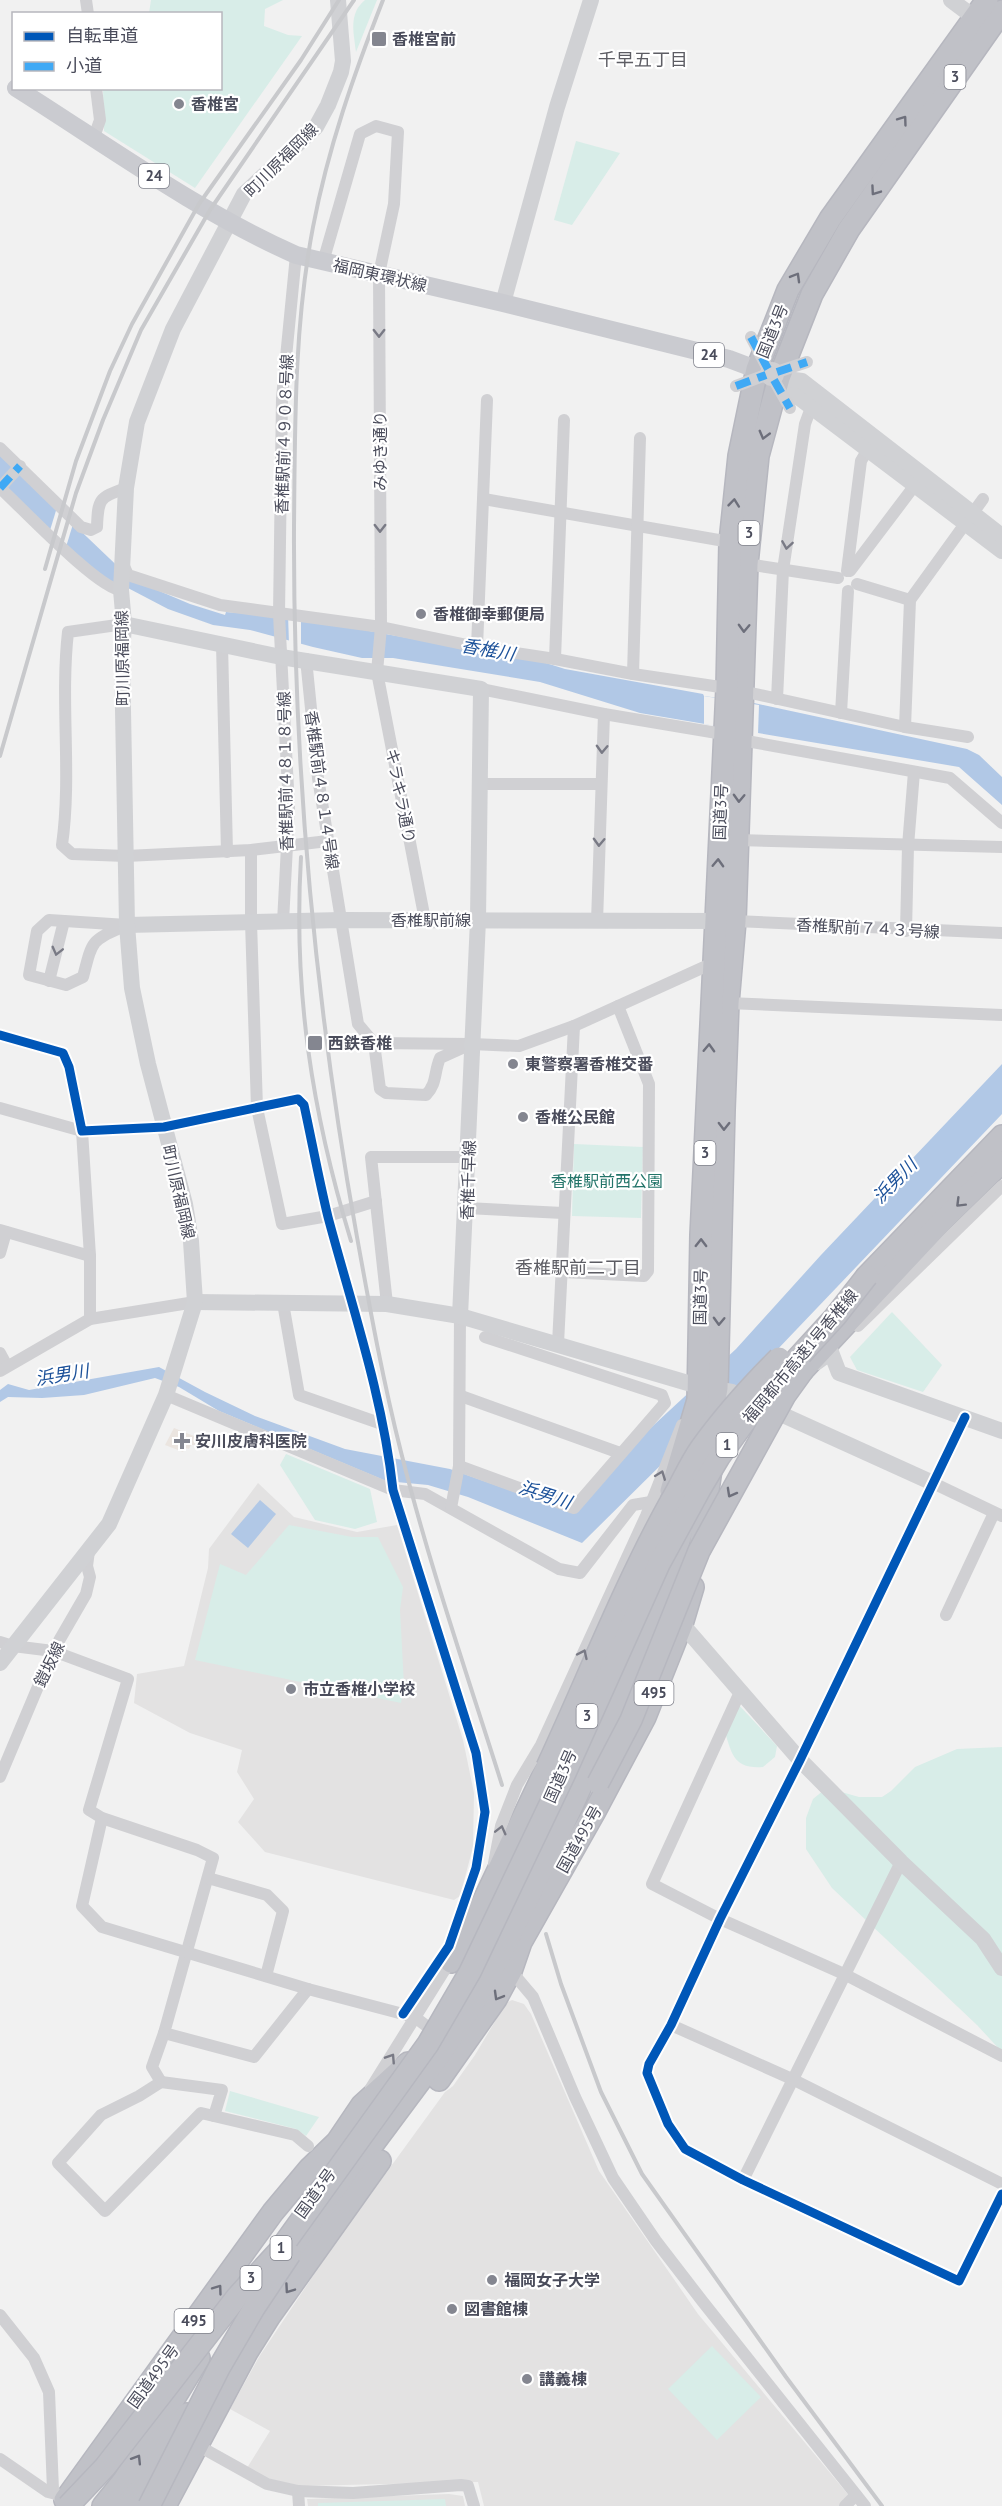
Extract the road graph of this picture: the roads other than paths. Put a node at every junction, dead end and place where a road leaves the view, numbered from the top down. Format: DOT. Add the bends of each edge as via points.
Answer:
graph roads {
  1 [pos="338,0"];
  2 [pos="591,0"];
  3 [pos="951,0"];
  4 [pos="987,0"];
  5 [pos="1002,11"];
  6 [pos="975,18"];
  7 [pos="18,90"];
  8 [pos="96,90"];
  9 [pos="94,137"];
  10 [pos="228,221"];
  11 [pos="296,255"];
  12 [pos="323,262"];
  13 [pos="379,274"];
  14 [pos="503,303"];
  15 [pos="752,337"];
  16 [pos="807,362"];
  17 [pos="770,374"];
  18 [pos="736,386"];
  19 [pos="487,400"];
  20 [pos="812,405"];
  21 [pos="790,408"];
  22 [pos="564,420"];
  23 [pos="640,438"];
  24 [pos="0,448"];
  25 [pos="868,449"];
  26 [pos="20,466"];
  27 [pos="915,485"];
  28 [pos="0,488"];
  29 [pos="126,488"];
  30 [pos="484,499"];
  31 [pos="983,499"];
  32 [pos="560,511"];
  33 [pos="969,518"];
  34 [pos="637,526"];
  35 [pos="1002,536"];
  36 [pos="730,542"];
  37 [pos="1002,551"];
  38 [pos="122,562"];
  39 [pos="747,564"];
  40 [pos="783,570"];
  41 [pos="845,573"];
  42 [pos="853,587"];
  43 [pos="120,590"];
  44 [pos="910,600"];
  45 [pos="279,614"];
  46 [pos="124,624"];
  47 [pos="380,630"];
  48 [pos="222,644"];
  49 [pos="477,648"];
  50 [pos="281,657"];
  51 [pos="306,659"];
  52 [pos="555,659"];
  53 [pos="378,665"];
  54 [pos="633,674"];
  55 [pos="481,689"];
  56 [pos="734,689"];
  57 [pos="777,699"];
  58 [pos="841,713"];
  59 [pos="604,714"];
  60 [pos="905,727"];
  61 [pos="732,737"];
  62 [pos="968,737"];
  63 [pos="914,772"];
  64 [pos="480,784"];
  65 [pos="601,784"];
  66 [pos="1002,823"];
  67 [pos="738,840"];
  68 [pos="328,841"];
  69 [pos="908,846"];
  70 [pos="288,847"];
  71 [pos="1002,847"];
  72 [pos="251,850"];
  73 [pos="226,852"];
  74 [pos="126,856"];
  75 [pos="342,920"];
  76 [pos="425,920"];
  77 [pos="478,920"];
  78 [pos="64,921"];
  79 [pos="725,921"];
  80 [pos="251,922"];
  81 [pos="283,922"];
  82 [pos="597,922"];
  83 [pos="127,925"];
  84 [pos="906,931"];
  85 [pos="1002,933"];
  86 [pos="713,963"];
  87 [pos="49,981"];
  88 [pos="728,1003"];
  89 [pos="618,1006"];
  90 [pos="1002,1015"];
  91 [pos="574,1026"];
  92 [pos="0,1035"];
  93 [pos="374,1043"];
  94 [pos="471,1044"];
  95 [pos="0,1108"];
  96 [pos="257,1108"];
  97 [pos="164,1127"];
  98 [pos="82,1131"];
  99 [pos="1002,1136"];
  100 [pos="469,1157"];
  101 [pos="1002,1162"];
  102 [pos="1002,1186"];
  103 [pos="376,1201"];
  104 [pos="467,1208"];
  105 [pos="563,1213"];
  106 [pos="328,1216"];
  107 [pos="3,1231"];
  108 [pos="0,1253"];
  109 [pos="90,1256"];
  110 [pos="563,1272"];
  111 [pos="867,1276"];
  112 [pos="195,1302"];
  113 [pos="283,1303"];
  114 [pos="353,1303"];
  115 [pos="387,1304"];
  116 [pos="460,1316"];
  117 [pos="90,1319"];
  118 [pos="485,1337"];
  119 [pos="558,1344"];
  120 [pos="831,1352"];
  121 [pos="0,1353"];
  122 [pos="4,1368"];
  123 [pos="803,1370"];
  124 [pos="716,1388"];
  125 [pos="167,1392"];
  126 [pos="461,1396"];
  127 [pos="768,1407"];
  128 [pos="965,1416"];
  129 [pos="715,1421"];
  130 [pos="382,1424"];
  131 [pos="1002,1431"];
  132 [pos="678,1448"];
  133 [pos="620,1453"];
  134 [pos="459,1466"];
  135 [pos="933,1483"];
  136 [pos="393,1490"];
  137 [pos="651,1502"];
  138 [pos="451,1508"];
  139 [pos="998,1515"];
  140 [pos="89,1551"];
  141 [pos="946,1615"];
  142 [pos="682,1624"];
  143 [pos="629,1642"];
  144 [pos="7,1644"];
  145 [pos="53,1651"];
  146 [pos="0,1663"];
  147 [pos="740,1692"];
  148 [pos="800,1760"];
  149 [pos="0,1778"];
  150 [pos="102,1818"];
  151 [pos="901,1862"];
  152 [pos="208,1878"];
  153 [pos="720,1919"];
  154 [pos="515,1940"];
  155 [pos="188,1954"];
  156 [pos="1002,1968"];
  157 [pos="457,1970"];
  158 [pos="511,1971"];
  159 [pos="844,1974"];
  160 [pos="266,1976"];
  161 [pos="308,1989"];
  162 [pos="403,2014"];
  163 [pos="425,2024"];
  164 [pos="671,2025"];
  165 [pos="164,2033"];
  166 [pos="1002,2056"];
  167 [pos="413,2059"];
  168 [pos="792,2079"];
  169 [pos="161,2082"];
  170 [pos="214,2116"];
  171 [pos="336,2142"];
  172 [pos="308,2146"];
  173 [pos="371,2149"];
  174 [pos="743,2180"];
  175 [pos="1002,2184"];
  176 [pos="1002,2194"];
  177 [pos="322,2241"];
  178 [pos="0,2315"];
  179 [pos="197,2445"];
  180 [pos="0,2459"];
  181 [pos="298,2492"];
  182 [pos="856,2495"];
  183 [pos="62,2502"];
  184 [pos="103,2506"];
  185 [pos="126,2506"];
  186 [pos="148,2506"];
  187 [pos="165,2506"];
  188 [pos="299,2506"];
  189 [pos="474,2506"];
  190 [pos="845,2506"];
  191 [pos="865,2506"];
  1 -- 10 [label="street, 町川原福岡線" via="343,61 328,105 316,127 244,194"];
  2 -- 14 [label="street" via="557,106"];
  3 -- 6 [label="street"];
  4 -- 6 [label="highway, 国道3号 / 3"];
  5 -- 17 [label="highway, 国道3号 / 3, one-way" via="849,229"];
  17 -- 6 [label="highway, 国道3号 / 3, one-way" via="788,290 830,219"];
  7 -- 9 [label="main road, 福岡東環状線 / 24"];
  8 -- 9 [label="street" via="100,120"];
  9 -- 10 [label="main road, 福岡東環状線 / 24"];
  10 -- 11 [label="main road, 福岡東環状線 / 24"];
  10 -- 29 [label="street, 町川原福岡線" via="173,329 141,412"];
  11 -- 12 [label="main road, 福岡東環状線 / 24"];
  11 -- 45 [label="street, 香椎駅前４９０８号線" via="282,398"];
  12 -- 13 [label="main road, 福岡東環状線 / 24"];
  12 -- 13 [label="street, みゆき通り" via="360,134 376,126 398,132 394,204"];
  13 -- 14 [label="main road, 福岡東環状線 / 24"];
  13 -- 47 [label="street, みゆき通り, one-way"];
  14 -- 17 [label="main road, 福岡東環状線 / 24" via="729,359"];
  15 -- 17 [label="street, bridge"];
  16 -- 17 [label="street, bridge"];
  17 -- 18 [label="street, bridge"];
  17 -- 20 [label="street"];
  17 -- 21 [label="street, bridge"];
  17 -- 33 [label="street" via="802,381"];
  36 -- 17 [label="highway, 国道3号 / 3, one-way" via="739,456"];
  17 -- 39 [label="highway, 国道3号 / 3, one-way"];
  19 -- 30 [label="street"];
  20 -- 25 [label="street"];
  20 -- 40 [label="street, one-way" via="805,424"];
  22 -- 32 [label="street"];
  23 -- 34 [label="street"];
  24 -- 26 [label="street"];
  25 -- 27 [label="street"];
  25 -- 41 [label="street" via="861,461"];
  26 -- 28 [label="street"];
  26 -- 29 [label="street" via="81,527 91,530 97,527 98,504 104,496"];
  27 -- 33 [label="street"];
  27 -- 41 [label="street"];
  28 -- 43 [label="street" via="92,575"];
  29 -- 38 [label="street, 町川原福岡線"];
  30 -- 32 [label="street"];
  30 -- 49 [label="street"];
  31 -- 33 [label="street"];
  32 -- 34 [label="street"];
  32 -- 52 [label="street"];
  33 -- 35 [label="street"];
  33 -- 37 [label="street"];
  33 -- 44 [label="street"];
  34 -- 36 [label="street"];
  34 -- 54 [label="street"];
  36 -- 56 [label="highway, 国道3号 / 3"];
  38 -- 43 [label="street, 町川原福岡線"];
  38 -- 45 [label="street" via="128,575 220,605"];
  39 -- 40 [label="street"];
  39 -- 56 [label="highway, 国道3号 / 3, one-way"];
  40 -- 41 [label="street"];
  40 -- 57 [label="street"];
  41 -- 42 [label="street" via="857,577"];
  41 -- 42 [label="street" via="840,587"];
  42 -- 44 [label="street"];
  42 -- 58 [label="street"];
  43 -- 46 [label="street, 町川原福岡線"];
  44 -- 60 [label="street"];
  45 -- 47 [label="street"];
  45 -- 50 [label="street, 香椎駅前４９０８号線"];
  46 -- 48 [label="street"];
  46 -- 74 [label="street, 町川原福岡線"];
  46 -- 74 [label="street" via="68,632 62,845 72,854"];
  47 -- 49 [label="street"];
  47 -- 53 [label="street, みゆき通り"];
  48 -- 50 [label="street"];
  48 -- 73 [label="street"];
  49 -- 52 [label="street"];
  50 -- 51 [label="street"];
  50 -- 70 [label="street, 香椎駅前４８１８号線"];
  51 -- 53 [label="street"];
  51 -- 68 [label="street, 香椎駅前４８１４号線"];
  52 -- 54 [label="street"];
  53 -- 55 [label="street"];
  53 -- 76 [label="street, キラキラ通り"];
  54 -- 56 [label="street"];
  55 -- 59 [label="street"];
  55 -- 64 [label="street, 香椎千早線"];
  56 -- 57 [label="street"];
  56 -- 61 [label="highway, 国道3号 / 3"];
  57 -- 58 [label="street"];
  58 -- 60 [label="street"];
  59 -- 61 [label="street"];
  59 -- 65 [label="street, one-way"];
  60 -- 62 [label="street"];
  61 -- 63 [label="street"];
  61 -- 67 [label="highway, 国道3号 / 3, one-way"];
  79 -- 61 [label="highway, 国道3号 / 3, one-way"];
  63 -- 66 [label="street" via="950,778"];
  63 -- 69 [label="street"];
  64 -- 65 [label="street"];
  64 -- 77 [label="street, 香椎千早線"];
  65 -- 82 [label="street, one-way"];
  67 -- 69 [label="street"];
  67 -- 79 [label="highway, 国道3号 / 3"];
  68 -- 70 [label="street"];
  68 -- 75 [label="street, 香椎駅前４８１４号線"];
  69 -- 71 [label="street"];
  69 -- 84 [label="street"];
  70 -- 72 [label="street"];
  70 -- 81 [label="street, 香椎駅前４８１８号線"];
  72 -- 73 [label="street"];
  72 -- 80 [label="street"];
  73 -- 74 [label="street"];
  74 -- 83 [label="street, 町川原福岡線"];
  75 -- 76 [label="street, 香椎駅前線"];
  75 -- 81 [label="street, 香椎駅前線"];
  75 -- 93 [label="street, 香椎駅前４８１４号線" via="358,1024"];
  76 -- 77 [label="street, 香椎駅前線"];
  77 -- 82 [label="street, 香椎駅前線"];
  77 -- 94 [label="street, 香椎千早線"];
  78 -- 83 [label="street"];
  78 -- 87 [label="street, one-way"];
  78 -- 87 [label="street" via="49,920 37,931 29,975"];
  79 -- 82 [label="street, 香椎駅前線"];
  79 -- 84 [label="street, 香椎駅前７４３号線"];
  79 -- 86 [label="highway, 国道3号 / 3"];
  79 -- 88 [label="highway, 国道3号 / 3"];
  80 -- 81 [label="street, 香椎駅前線"];
  80 -- 83 [label="street, 香椎駅前線"];
  80 -- 96 [label="street"];
  83 -- 87 [label="street" via="96,938 83,977 66,985"];
  83 -- 97 [label="street, 町川原福岡線" via="132,988"];
  84 -- 85 [label="street, 香椎駅前７４３号線"];
  86 -- 89 [label="street"];
  124 -- 86 [label="highway, 国道3号 / 3, one-way" via="701,1235"];
  88 -- 90 [label="street"];
  88 -- 124 [label="highway, 国道3号 / 3, one-way"];
  89 -- 91 [label="street"];
  89 -- 110 [label="street" via="649,1084 648,1271 644,1276"];
  91 -- 94 [label="street" via="519,1046"];
  91 -- 105 [label="street"];
  92 -- 98 [label="street" via="63,1053"];
  93 -- 94 [label="street"];
  93 -- 94 [label="street" via="380,1089 386,1093 426,1095 434,1086 440,1058"];
  94 -- 100 [label="street, 香椎千早線"];
  95 -- 98 [label="street"];
  96 -- 97 [label="street"];
  96 -- 106 [label="street" via="298,1099 304,1105"];
  96 -- 106 [label="street" via="282,1224"];
  97 -- 98 [label="street"];
  97 -- 112 [label="street, 町川原福岡線" via="185,1204"];
  98 -- 109 [label="street"];
  99 -- 111 [label="highway, 福岡都市高速1号香椎線 / 1"];
  100 -- 103 [label="street" via="371,1157"];
  100 -- 104 [label="street, 香椎千早線"];
  101 -- 123 [label="highway, 福岡都市高速1号香椎線 / 1, one-way"];
  102 -- 120 [label="street"];
  103 -- 106 [label="street"];
  103 -- 115 [label="street"];
  104 -- 105 [label="street"];
  104 -- 116 [label="street, 香椎千早線"];
  105 -- 110 [label="street"];
  106 -- 114 [label="street"];
  107 -- 108 [label="street"];
  107 -- 109 [label="street"];
  109 -- 117 [label="street"];
  110 -- 119 [label="street"];
  111 -- 143 [label="highway, 福岡都市高速1号香椎線 / 1, bridge" via="777,1379 719,1458 670,1544"];
  111 -- 157 [label="highway, bridge" via="757,1380 701,1448 652,1536 612,1620 485,1898"];
  112 -- 113 [label="street"];
  112 -- 117 [label="street"];
  112 -- 125 [label="street, 町川原福岡線"];
  113 -- 114 [label="street"];
  113 -- 130 [label="street" via="299,1395"];
  114 -- 115 [label="street"];
  114 -- 130 [label="street"];
  115 -- 116 [label="street"];
  116 -- 119 [label="street"];
  116 -- 126 [label="street"];
  117 -- 122 [label="street"];
  118 -- 133 [label="street" via="663,1395 664,1403"];
  119 -- 124 [label="street"];
  120 -- 127 [label="street"];
  120 -- 128 [label="street" via="839,1372"];
  121 -- 122 [label="street"];
  123 -- 143 [label="highway, 福岡都市高速1号香椎線 / 1, bridge" via="760,1421 711,1494"];
  123 -- 154 [label="highway, one-way, bridge" via="699,1551 631,1720"];
  124 -- 127 [label="street"];
  124 -- 129 [label="highway, 国道3号 / 3"];
  124 -- 132 [label="highway, 国道3号 / 3" via="698,1400"];
  125 -- 136 [label="street"];
  125 -- 140 [label="street" via="109,1524"];
  126 -- 133 [label="street"];
  126 -- 134 [label="street"];
  127 -- 135 [label="street"];
  128 -- 131 [label="street"];
  128 -- 135 [label="street"];
  129 -- 142 [label="highway, 国道495号 / 495" via="697,1571"];
  129 -- 154 [label="highway, 国道3号 / 3" via="659,1613"];
  130 -- 136 [label="street"];
  137 -- 132 [label="street, one-way"];
  132 -- 157 [label="highway, 国道3号 / 3" via="639,1601 551,1798"];
  133 -- 134 [label="street" via="574,1508"];
  134 -- 138 [label="street"];
  135 -- 139 [label="street"];
  135 -- 148 [label="street"];
  136 -- 138 [label="street" via="425,1494"];
  136 -- 162 [label="street" via="476,1753 485,1812 476,1868 449,1946"];
  137 -- 138 [label="street" via="633,1505 580,1573 559,1569"];
  157 -- 137 [label="street, one-way" via="491,1880 501,1826 517,1785 541,1745"];
  139 -- 141 [label="street"];
  140 -- 144 [label="street"];
  140 -- 145 [label="street, 鎧坂線" via="86,1594"];
  142 -- 147 [label="street"];
  142 -- 154 [label="highway, 国道495号 / 495" via="645,1717 595,1812"];
  143 -- 183 [label="highway, 1, bridge" via="470,1972 428,2044 279,2251 237,2297 105,2467"];
  143 -- 186 [label="highway, 1, bridge" via="484,1977 433,2058 254,2308"];
  144 -- 145 [label="street"];
  144 -- 146 [label="street"];
  145 -- 149 [label="street, 鎧坂線"];
  145 -- 150 [label="street" via="128,1679 89,1810"];
  147 -- 148 [label="street"];
  147 -- 153 [label="street" via="652,1884"];
  148 -- 151 [label="street"];
  148 -- 153 [label="street"];
  150 -- 152 [label="street" via="213,1858"];
  150 -- 155 [label="street" via="82,1906 102,1927"];
  151 -- 156 [label="street" via="983,1939"];
  151 -- 159 [label="street"];
  152 -- 155 [label="street"];
  152 -- 160 [label="street" via="267,1895 283,1911"];
  153 -- 159 [label="street"];
  153 -- 164 [label="street"];
  154 -- 158 [label="highway, 国道495号 / 495"];
  154 -- 173 [label="highway, 国道3号 / 3" via="447,2046"];
  155 -- 160 [label="street"];
  155 -- 165 [label="street"];
  157 -- 163 [label="highway, 国道3号 / 3"];
  158 -- 177 [label="highway, 国道495号 / 495, one-way" via="461,2052"];
  158 -- 182 [label="street" via="533,1997 613,2178 656,2241"];
  159 -- 166 [label="street"];
  159 -- 168 [label="street"];
  160 -- 161 [label="street"];
  161 -- 162 [label="street"];
  161 -- 165 [label="street" via="254,2057"];
  162 -- 163 [label="street"];
  163 -- 167 [label="highway, 国道3号 / 3"];
  171 -- 163 [label="street, one-way"];
  164 -- 168 [label="street"];
  164 -- 174 [label="street" via="647,2073 668,2124 685,2149"];
  165 -- 169 [label="street" via="152,2067"];
  167 -- 171 [label="highway, 国道495号 / 495" via="362,2105"];
  184 -- 167 [label="highway, 国道3号 / 3, one-way" via="124,2480 235,2299"];
  168 -- 174 [label="street"];
  168 -- 175 [label="street"];
  169 -- 170 [label="street" via="222,2090"];
  169 -- 170 [label="street" via="101,2115 58,2163 105,2211 201,2113"];
  170 -- 172 [label="street" via="295,2134"];
  183 -- 171 [label="highway, 国道495号 / 495, one-way" via="273,2212"];
  173 -- 177 [label="highway, 国道495号 / 495"];
  173 -- 185 [label="highway, 国道3号 / 3" via="252,2307"];
  174 -- 176 [label="street" via="959,2281"];
  177 -- 179 [label="highway, 国道495号 / 495, one-way" via="247,2352"];
  178 -- 183 [label="street" via="34,2358 49,2392 53,2490"];
  179 -- 181 [label="street" via="267,2484"];
  179 -- 187 [label="highway, 国道495号 / 495"];
  180 -- 183 [label="street"];
  181 -- 188 [label="street"];
  181 -- 189 [label="street" via="353,2493 461,2485 468,2486"];
  182 -- 190 [label="street"];
  182 -- 191 [label="street"];
}
